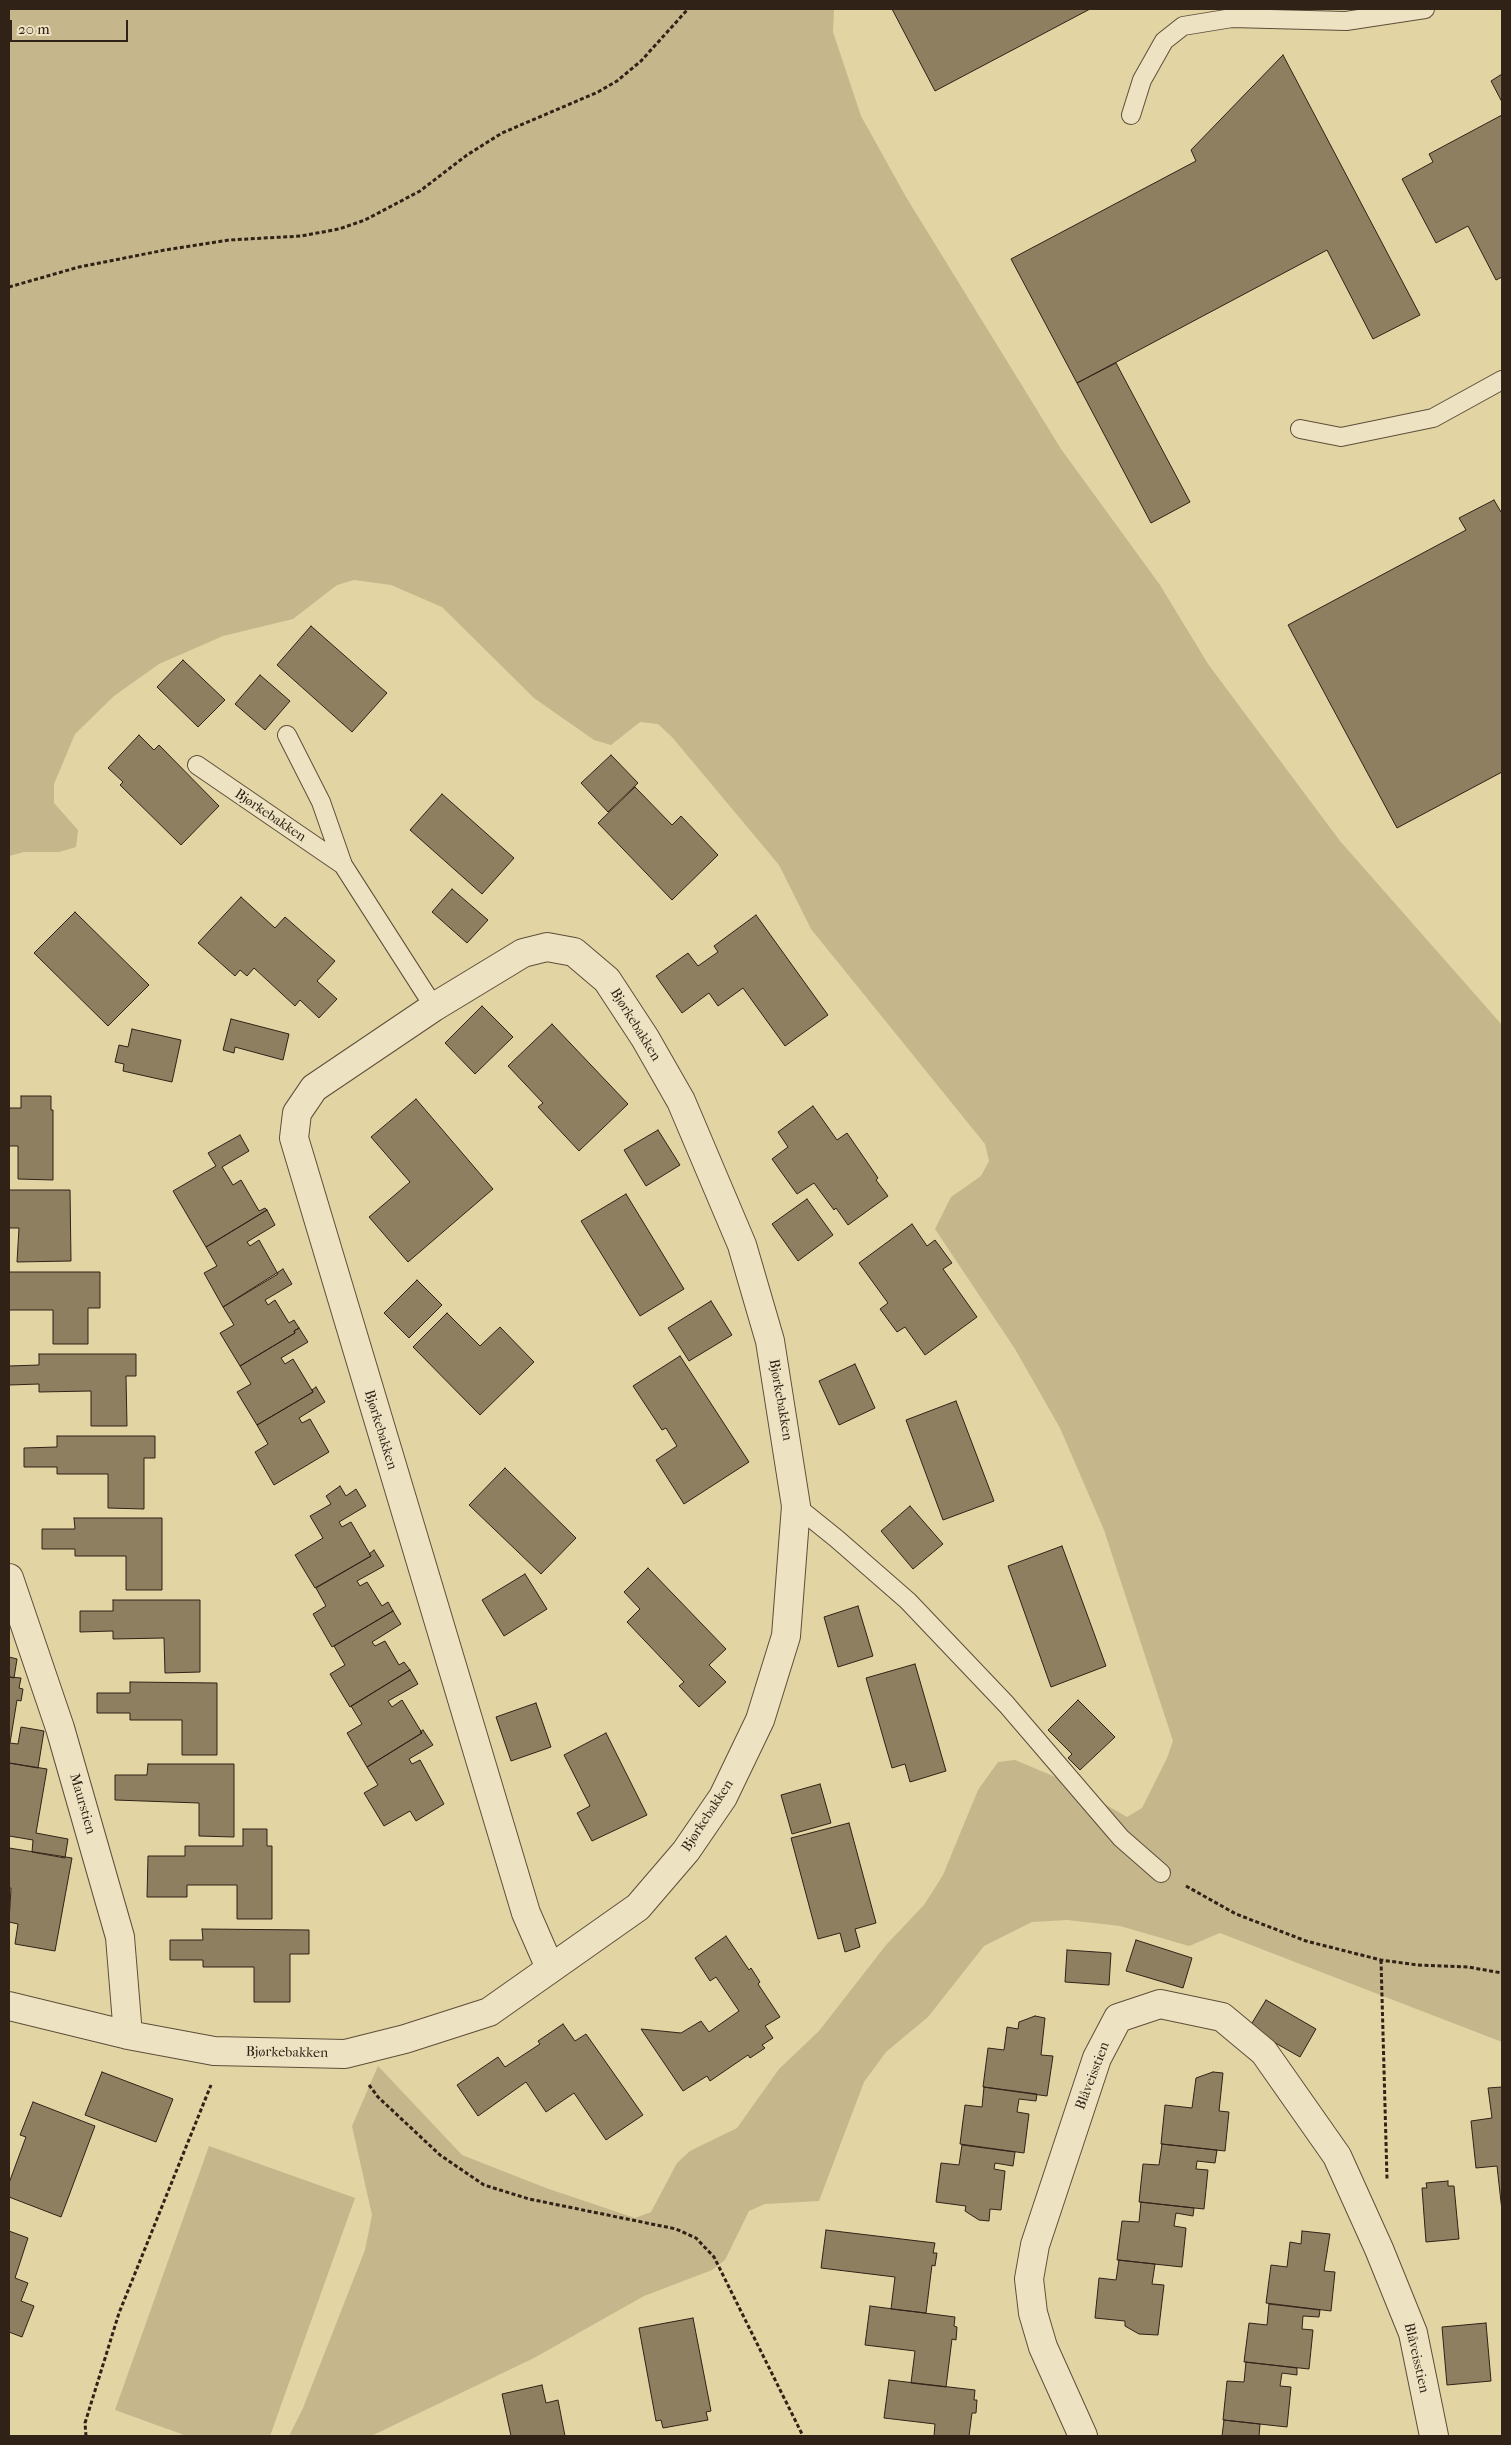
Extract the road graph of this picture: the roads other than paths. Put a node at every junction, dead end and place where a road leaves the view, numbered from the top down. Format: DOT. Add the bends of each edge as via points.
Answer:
graph roads {
  1 [pos="1425,9"];
  2 [pos="1131,115"];
  3 [pos="1502,380"];
  4 [pos="1300,429"];
  5 [pos="287,735"];
  6 [pos="198,765"];
  7 [pos="343,865"];
  8 [pos="434,1007"];
  9 [pos="796,1506"];
  10 [pos="9,1578"];
  11 [pos="1162,1872"];
  12 [pos="550,1968"];
  13 [pos="9,2006"];
  14 [pos="128,2035"];
  15 [pos="1083,2436"];
  16 [pos="1434,2436"];
  1 -- 2 [label="lane" via="1346,22 1232,18 1183,26 1164,41 1142,80"];
  3 -- 4 [label="lane" via="1433,418 1341,437"];
  5 -- 7 [label="lane, Bjørkebakken" via="321,802"];
  6 -- 7 [label="lane, Bjørkebakken"];
  7 -- 8 [label="lane, Bjørkebakken"];
  8 -- 9 [label="street, Bjørkebakken" via="523,953 547,947 574,952 607,980 681,1101 742,1245 770,1341"];
  8 -- 12 [label="street, Bjørkebakken" via="314,1088 297,1113 294,1138 523,1904"];
  9 -- 11 [label="lane" via="908,1601 1006,1704 1121,1838"];
  9 -- 12 [label="street, Bjørkebakken" via="786,1636 760,1720 723,1797 686,1851 638,1907"];
  10 -- 14 [label="street, Maurstien" via="60,1728 120,1937"];
  12 -- 14 [label="street, Bjørkebakken" via="489,2012 345,2054 214,2051"];
  13 -- 14 [label="street, Bjørkebakken"];
  15 -- 16 [label="street, Blåveisstien" via="1043,2347 1033,2313 1029,2279 1035,2246 1097,2058 1118,2018 1160,2004 1222,2017 1264,2052 1337,2156 1413,2333"];
}
